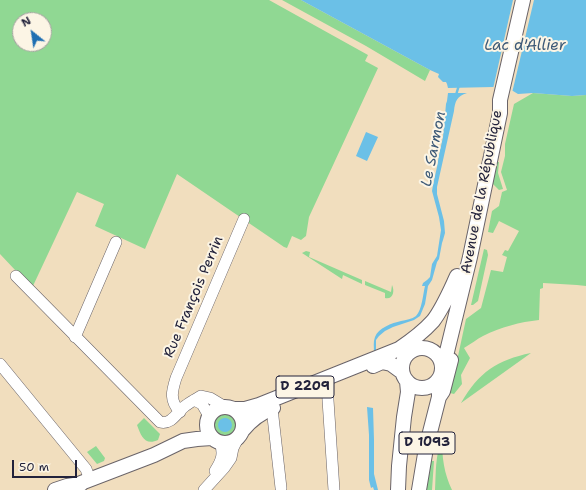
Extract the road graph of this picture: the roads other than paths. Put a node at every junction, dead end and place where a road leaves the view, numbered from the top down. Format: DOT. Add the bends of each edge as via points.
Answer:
graph roads {
  1 [pos="523,0"];
  2 [pos="500,100"];
  3 [pos="244,219"];
  4 [pos="116,242"];
  5 [pos="470,257"];
  6 [pos="16,276"];
  7 [pos="75,336"];
  8 [pos="409,349"];
  9 [pos="0,364"];
  10 [pos="375,366"];
  11 [pos="442,372"];
  12 [pos="404,377"];
  13 [pos="327,385"];
  14 [pos="439,397"];
  15 [pos="194,400"];
  16 [pos="230,408"];
  17 [pos="272,408"];
  18 [pos="182,409"];
  19 [pos="404,417"];
  20 [pos="209,418"];
  21 [pos="240,434"];
  22 [pos="216,440"];
  23 [pos="183,441"];
  24 [pos="71,487"];
  25 [pos="281,488"];
  26 [pos="204,490"];
  27 [pos="334,490"];
  28 [pos="398,490"];
  29 [pos="419,490"];
  1 -- 2 [label="main road, D 2209"];
  2 -- 5 [label="main road, Avenue de la République / D 2209" via="500,113"];
  2 -- 8 [label="main road, Avenue de la République / D 2209" via="494,112 449,309 439,323"];
  3 -- 18 [label="street, Rue François Perrin" via="173,387 171,399 176,408"];
  4 -- 7 [label="street"];
  5 -- 11 [label="main road, Avenue de la République / D 2209"];
  5 -- 14 [label="main road" via="462,312 443,391"];
  6 -- 7 [label="street"];
  7 -- 18 [label="street" via="160,422 168,422"];
  8 -- 11 [label="main road" via="424,347 435,352 442,362"];
  8 -- 12 [label="main road" via="403,360"];
  8 -- 16 [label="main road, Avenue de la République / D 2209" via="259,406 245,409"];
  9 -- 24 [label="street" via="86,469"];
  10 -- 12 [label="main road, D 2209" via="382,362 391,364"];
  10 -- 13 [label="main road, D 2209"];
  10 -- 19 [label="main road" via="387,369 394,375"];
  11 -- 12 [label="main road" via="437,382 425,388 412,385"];
  11 -- 14 [label="main road, D 1093"];
  12 -- 19 [label="main road, D 1093" via="408,392"];
  13 -- 17 [label="main road, D 2209"];
  13 -- 27 [label="street"];
  14 -- 29 [label="main road, D 1093"];
  15 -- 16 [label="street" via="201,396 210,398"];
  15 -- 18 [label="street"];
  15 -- 20 [label="street" via="202,404"];
  16 -- 20 [label="main road" via="216,409"];
  16 -- 21 [label="main road" via="238,412 243,420"];
  17 -- 21 [label="main road, D 2209" via="250,421"];
  17 -- 25 [label="street"];
  19 -- 28 [label="main road, D 1093"];
  20 -- 22 [label="main road" via="208,430"];
  20 -- 23 [label="main road"];
  21 -- 22 [label="main road" via="230,442"];
  21 -- 26 [label="street" via="231,458"];
  22 -- 23 [label="main road"];
  22 -- 26 [label="street" via="222,449 222,458"];
  23 -- 24 [label="main road"];
}
